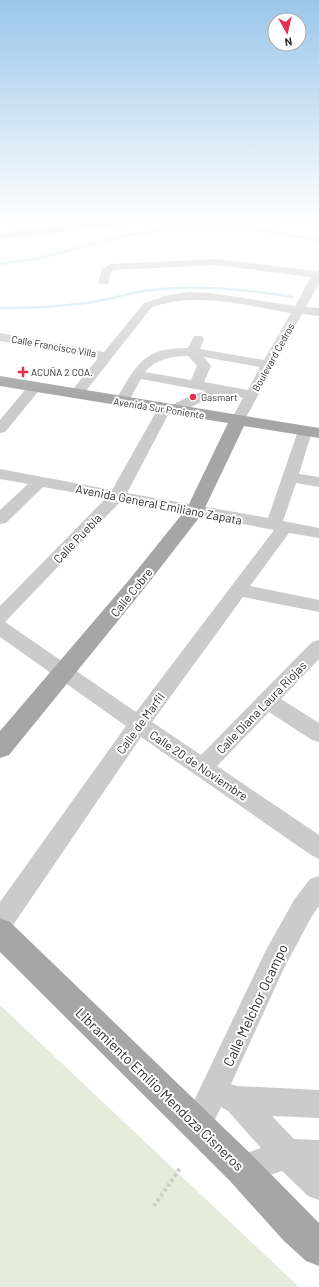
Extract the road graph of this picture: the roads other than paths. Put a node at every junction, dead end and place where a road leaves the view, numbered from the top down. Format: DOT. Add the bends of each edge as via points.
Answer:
graph roads {
  1 [pos="317,280"];
  2 [pos="314,292"];
  3 [pos="298,312"];
  4 [pos="319,312"];
  5 [pos="0,337"];
  6 [pos="198,339"];
  7 [pos="234,348"];
  8 [pos="192,352"];
  9 [pos="107,356"];
  10 [pos="271,360"];
  11 [pos="141,369"];
  12 [pos="182,374"];
  13 [pos="199,379"];
  14 [pos="0,381"];
  15 [pos="35,387"];
  16 [pos="223,390"];
  17 [pos="76,394"];
  18 [pos="252,394"];
  19 [pos="124,398"];
  20 [pos="169,409"];
  21 [pos="238,420"];
  22 [pos="0,429"];
  23 [pos="312,432"];
  24 [pos="0,474"];
  25 [pos="290,477"];
  26 [pos="40,481"];
  27 [pos="319,482"];
  28 [pos="117,496"];
  29 [pos="195,510"];
  30 [pos="0,519"];
  31 [pos="279,526"];
  32 [pos="319,533"];
  33 [pos="238,590"];
  34 [pos="319,606"];
  35 [pos="0,617"];
  36 [pos="0,627"];
  37 [pos="319,647"];
  38 [pos="64,673"];
  39 [pos="267,701"];
  40 [pos="139,724"];
  41 [pos="319,734"];
  42 [pos="0,748"];
  43 [pos="202,768"];
  44 [pos="319,848"];
  45 [pos="319,888"];
  46 [pos="0,922"];
  47 [pos="0,932"];
  48 [pos="226,1096"];
  49 [pos="319,1104"];
  50 [pos="197,1126"];
  51 [pos="287,1154"];
  52 [pos="319,1154"];
  53 [pos="242,1169"];
  54 [pos="319,1185"];
  55 [pos="312,1232"];
  1 -- 2 [label="street, Boulevard Cedros"];
  2 -- 3 [label="street, Boulevard Cedros"];
  3 -- 4 [label="street"];
  3 -- 9 [label="street" via="236,298 159,300 148,305"];
  3 -- 10 [label="street, Boulevard Cedros"];
  5 -- 9 [label="street, Calle Francisco Villa"];
  6 -- 8 [label="street"];
  7 -- 10 [label="street"];
  8 -- 10 [label="street"];
  8 -- 11 [label="street" via="160,354"];
  8 -- 13 [label="street" via="204,366"];
  9 -- 17 [label="street"];
  10 -- 18 [label="street, Boulevard Cedros"];
  11 -- 12 [label="street"];
  11 -- 19 [label="street"];
  12 -- 13 [label="street"];
  12 -- 19 [label="street"];
  13 -- 16 [label="street"];
  14 -- 15 [label="main road, Avenida Sur Poniente"];
  15 -- 17 [label="main road, Avenida Sur Poniente"];
  15 -- 22 [label="street"];
  16 -- 18 [label="street"];
  16 -- 20 [label="street"];
  17 -- 19 [label="main road, Avenida Sur Poniente"];
  18 -- 21 [label="street, Boulevard Cedros"];
  19 -- 20 [label="main road, Avenida Sur Poniente"];
  20 -- 21 [label="main road, Avenida Sur Poniente"];
  20 -- 28 [label="street, Calle Puebla"];
  21 -- 23 [label="main road, Avenida Sur Poniente"];
  21 -- 29 [label="main road, Calle Cobre"];
  23 -- 25 [label="street, Calle de Marfil"];
  24 -- 26 [label="street, Avenida General Emiliano Zapata"];
  25 -- 27 [label="street"];
  25 -- 31 [label="street, Calle de Marfil"];
  26 -- 28 [label="street, Avenida General Emiliano Zapata"];
  26 -- 30 [label="street"];
  28 -- 29 [label="street, Avenida General Emiliano Zapata"];
  28 -- 35 [label="street, Calle Puebla"];
  29 -- 31 [label="street, Avenida General Emiliano Zapata"];
  29 -- 38 [label="main road, Calle Cobre"];
  31 -- 32 [label="street, Avenida General Emiliano Zapata"];
  31 -- 33 [label="street, Calle de Marfil"];
  33 -- 34 [label="street"];
  33 -- 40 [label="street, Calle de Marfil"];
  36 -- 38 [label="street, Calle 20 de Noviembre"];
  37 -- 39 [label="street, Calle Diana Laura Riojas"];
  38 -- 40 [label="street, Calle 20 de Noviembre"];
  38 -- 42 [label="main road, Calle Cobre"];
  39 -- 41 [label="street"];
  39 -- 43 [label="street, Calle Diana Laura Riojas"];
  40 -- 43 [label="street, Calle 20 de Noviembre"];
  40 -- 46 [label="street, Calle de Marfil"];
  43 -- 44 [label="street, Calle 20 de Noviembre"];
  45 -- 48 [label="street, Calle Melchor Ocampo" via="303,908 275,959"];
  47 -- 50 [label="main road, Libramiento Emilio Mendoza Cisneros"];
  48 -- 49 [label="street"];
  48 -- 50 [label="street, Calle Melchor Ocampo"];
  48 -- 51 [label="street"];
  50 -- 53 [label="main road, Libramiento Emilio Mendoza Cisneros"];
  51 -- 52 [label="street"];
  51 -- 53 [label="street"];
  51 -- 54 [label="street"];
  53 -- 55 [label="main road, Libramiento Emilio Mendoza Cisneros"];
}
